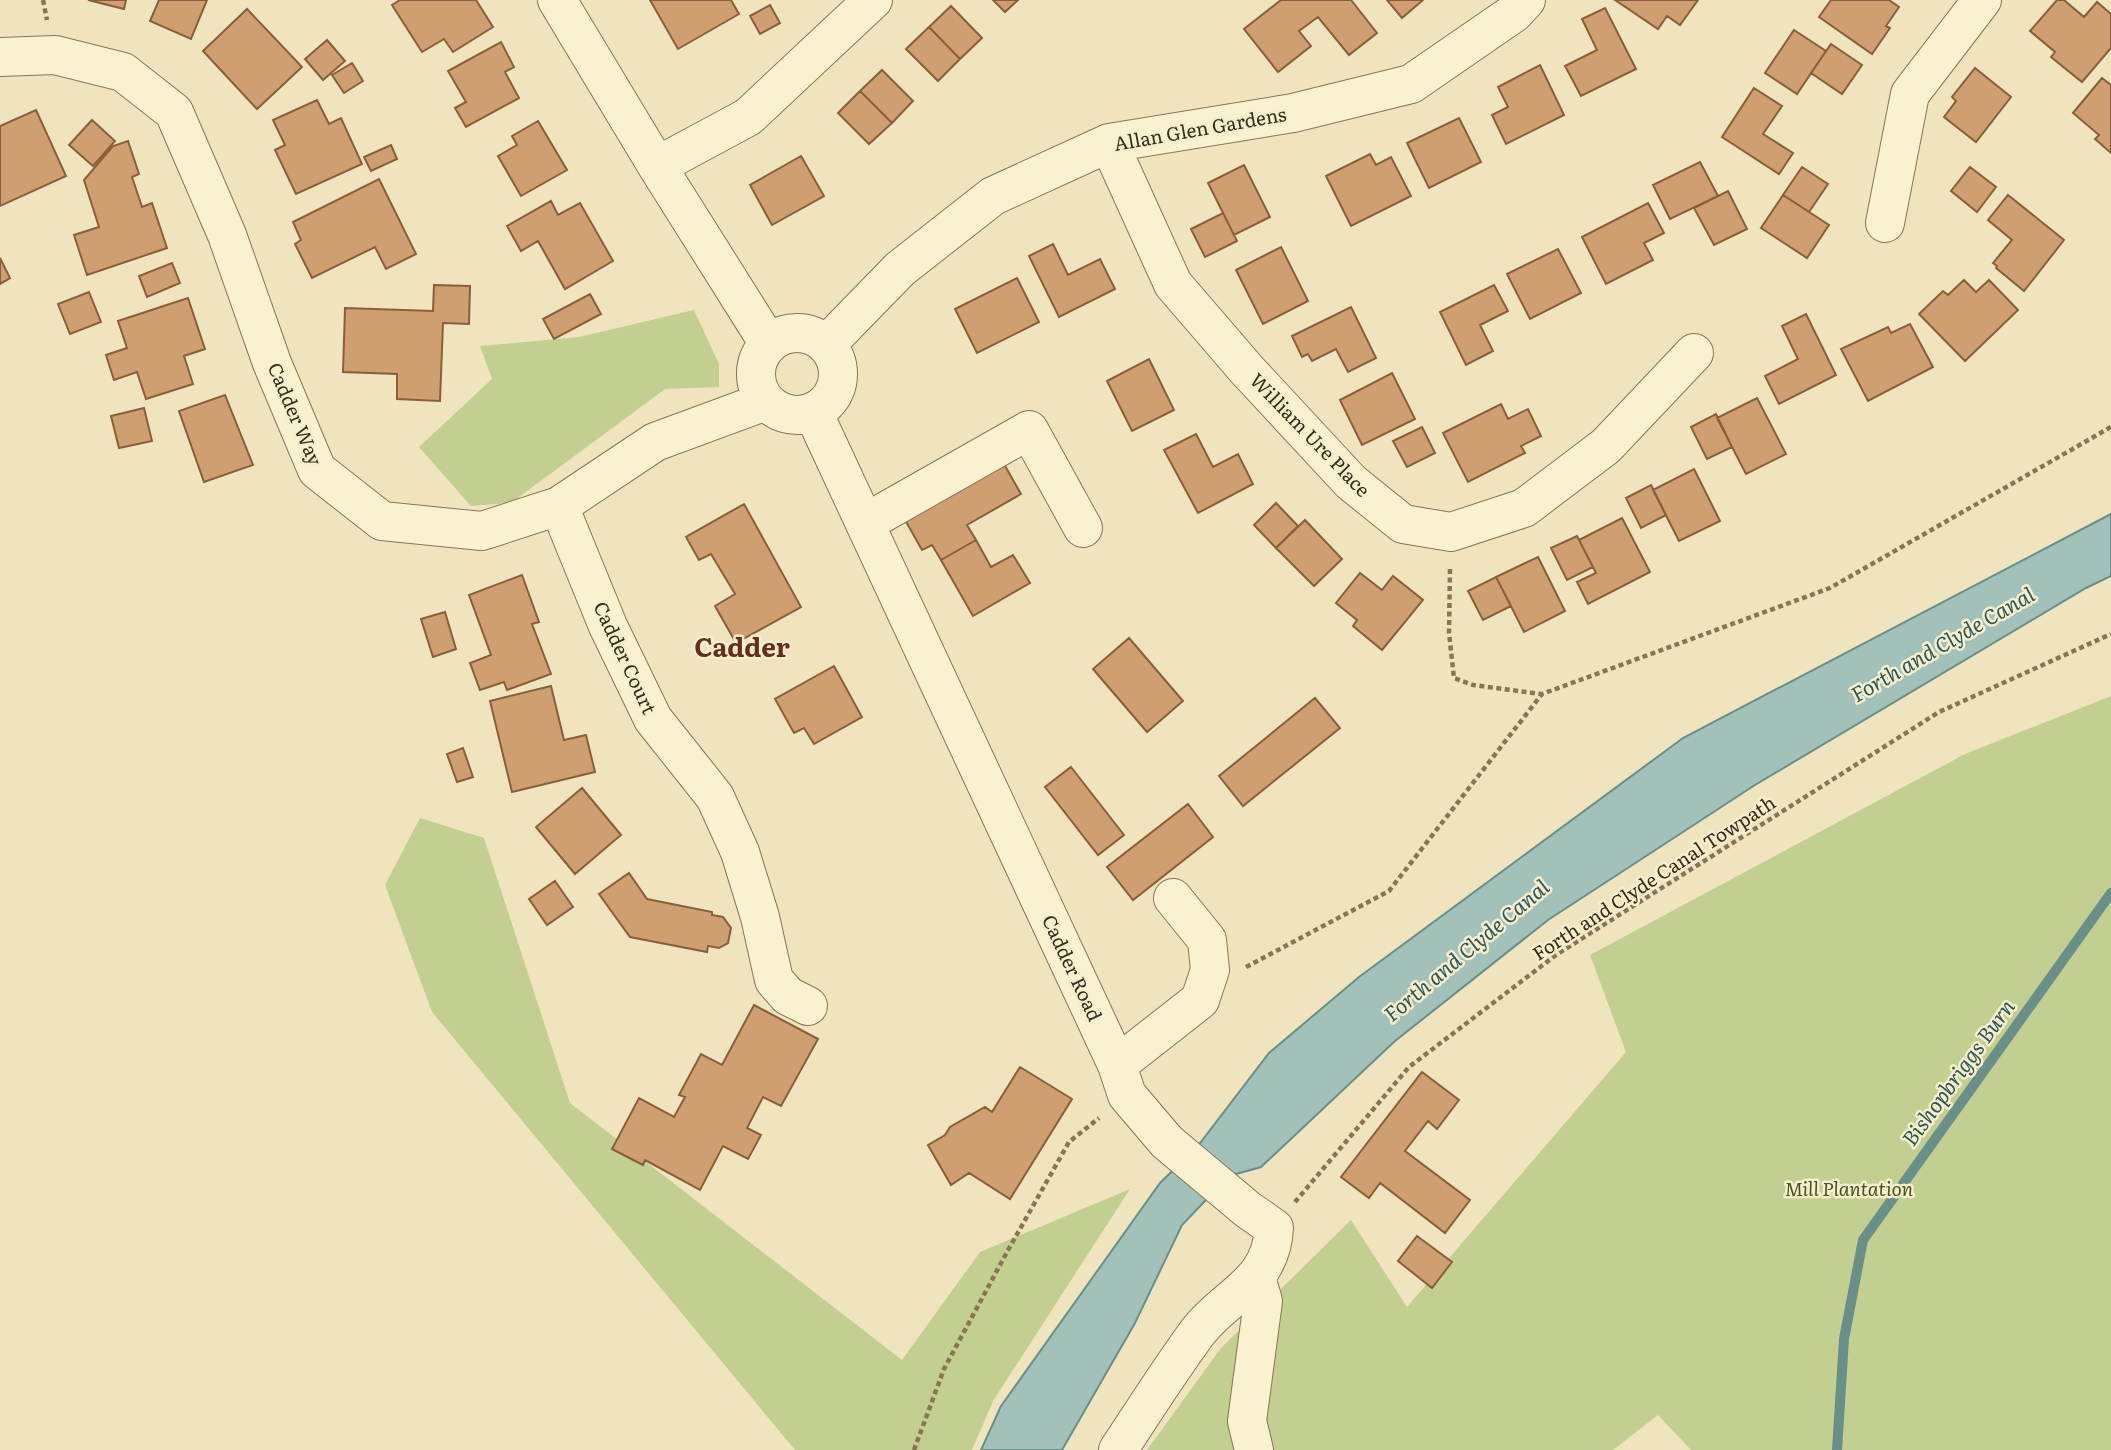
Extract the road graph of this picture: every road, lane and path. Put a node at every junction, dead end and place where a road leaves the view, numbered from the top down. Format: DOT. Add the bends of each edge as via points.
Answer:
graph roads {
  1 [pos="557,0"];
  2 [pos="873,0"];
  3 [pos="1527,0"];
  4 [pos="1982,0"];
  5 [pos="0,57"];
  6 [pos="1109,142"];
  7 [pos="657,166"];
  8 [pos="1885,223"];
  9 [pos="769,344"];
  10 [pos="826,345"];
  11 [pos="1694,353"];
  12 [pos="766,401"];
  13 [pos="813,412"];
  14 [pos="2111,427"];
  15 [pos="559,506"];
  16 [pos="865,523"];
  17 [pos="1083,528"];
  18 [pos="1451,533"];
  19 [pos="2111,634"];
  20 [pos="1542,694"];
  21 [pos="1173,898"];
  22 [pos="1210,970"];
  23 [pos="808,1006"];
  24 [pos="1122,1080"];
  25 [pos="1260,1218"];
  26 [pos="1256,1277"];
  27 [pos="914,1450"];
  28 [pos="1118,1450"];
  29 [pos="1254,1450"];
  1 -- 7 [label="street"];
  2 -- 7 [label="street" via="748,117"];
  3 -- 6 [label="street, Allan Glen Gardens" via="1411,84 1293,113"];
  4 -- 8 [label="street" via="1910,94"];
  5 -- 15 [label="street, Cadder Way" via="55,55 123,72 174,111 317,471 382,521 482,531"];
  6 -- 10 [label="street, Allan Glen Gardens" via="993,196 900,269"];
  6 -- 18 [label="street, William Ure Place" via="1173,284 1247,370 1351,482 1404,524"];
  7 -- 9 [label="street"];
  9 -- 10 [label="street" via="791,334 816,337"];
  9 -- 12 [label="street" via="757,365 756,378"];
  10 -- 13 [label="street" via="834,355 838,381 825,404"];
  11 -- 18 [label="street, William Ure Place" via="1606,446 1535,500"];
  12 -- 13 [label="street" via="788,415"];
  12 -- 15 [label="street, Cadder Way" via="655,442"];
  13 -- 16 [label="street, Cadder Road"];
  14 -- 20 [label="path" via="1830,588"];
  15 -- 23 [label="street, Cadder Court" via="608,626 653,719 715,797 740,852 774,980 788,996"];
  16 -- 17 [label="street" via="1029,430"];
  16 -- 24 [label="street, Cadder Road"];
  18 -- 20 [label="path" via="1449,633 1454,678"];
  19 -- 25 [label="path, Forth and Clyde Canal Towpath" via="1939,712 1556,955 1409,1067"];
  20 -- 22 [label="path" via="1389,891 1250,967"];
  21 -- 22 [label="street" via="1207,940"];
  22 -- 24 [label="street" via="1200,1000"];
  24 -- 25 [label="street, Cadder Road" via="1167,1142"];
  24 -- 27 [label="path" via="1069,1142 1007,1252 944,1369"];
  25 -- 26 [label="street" via="1273,1246"];
  26 -- 28 [label="street" via="1199,1330"];
  26 -- 29 [label="street" via="1263,1301 1247,1421"];
}
